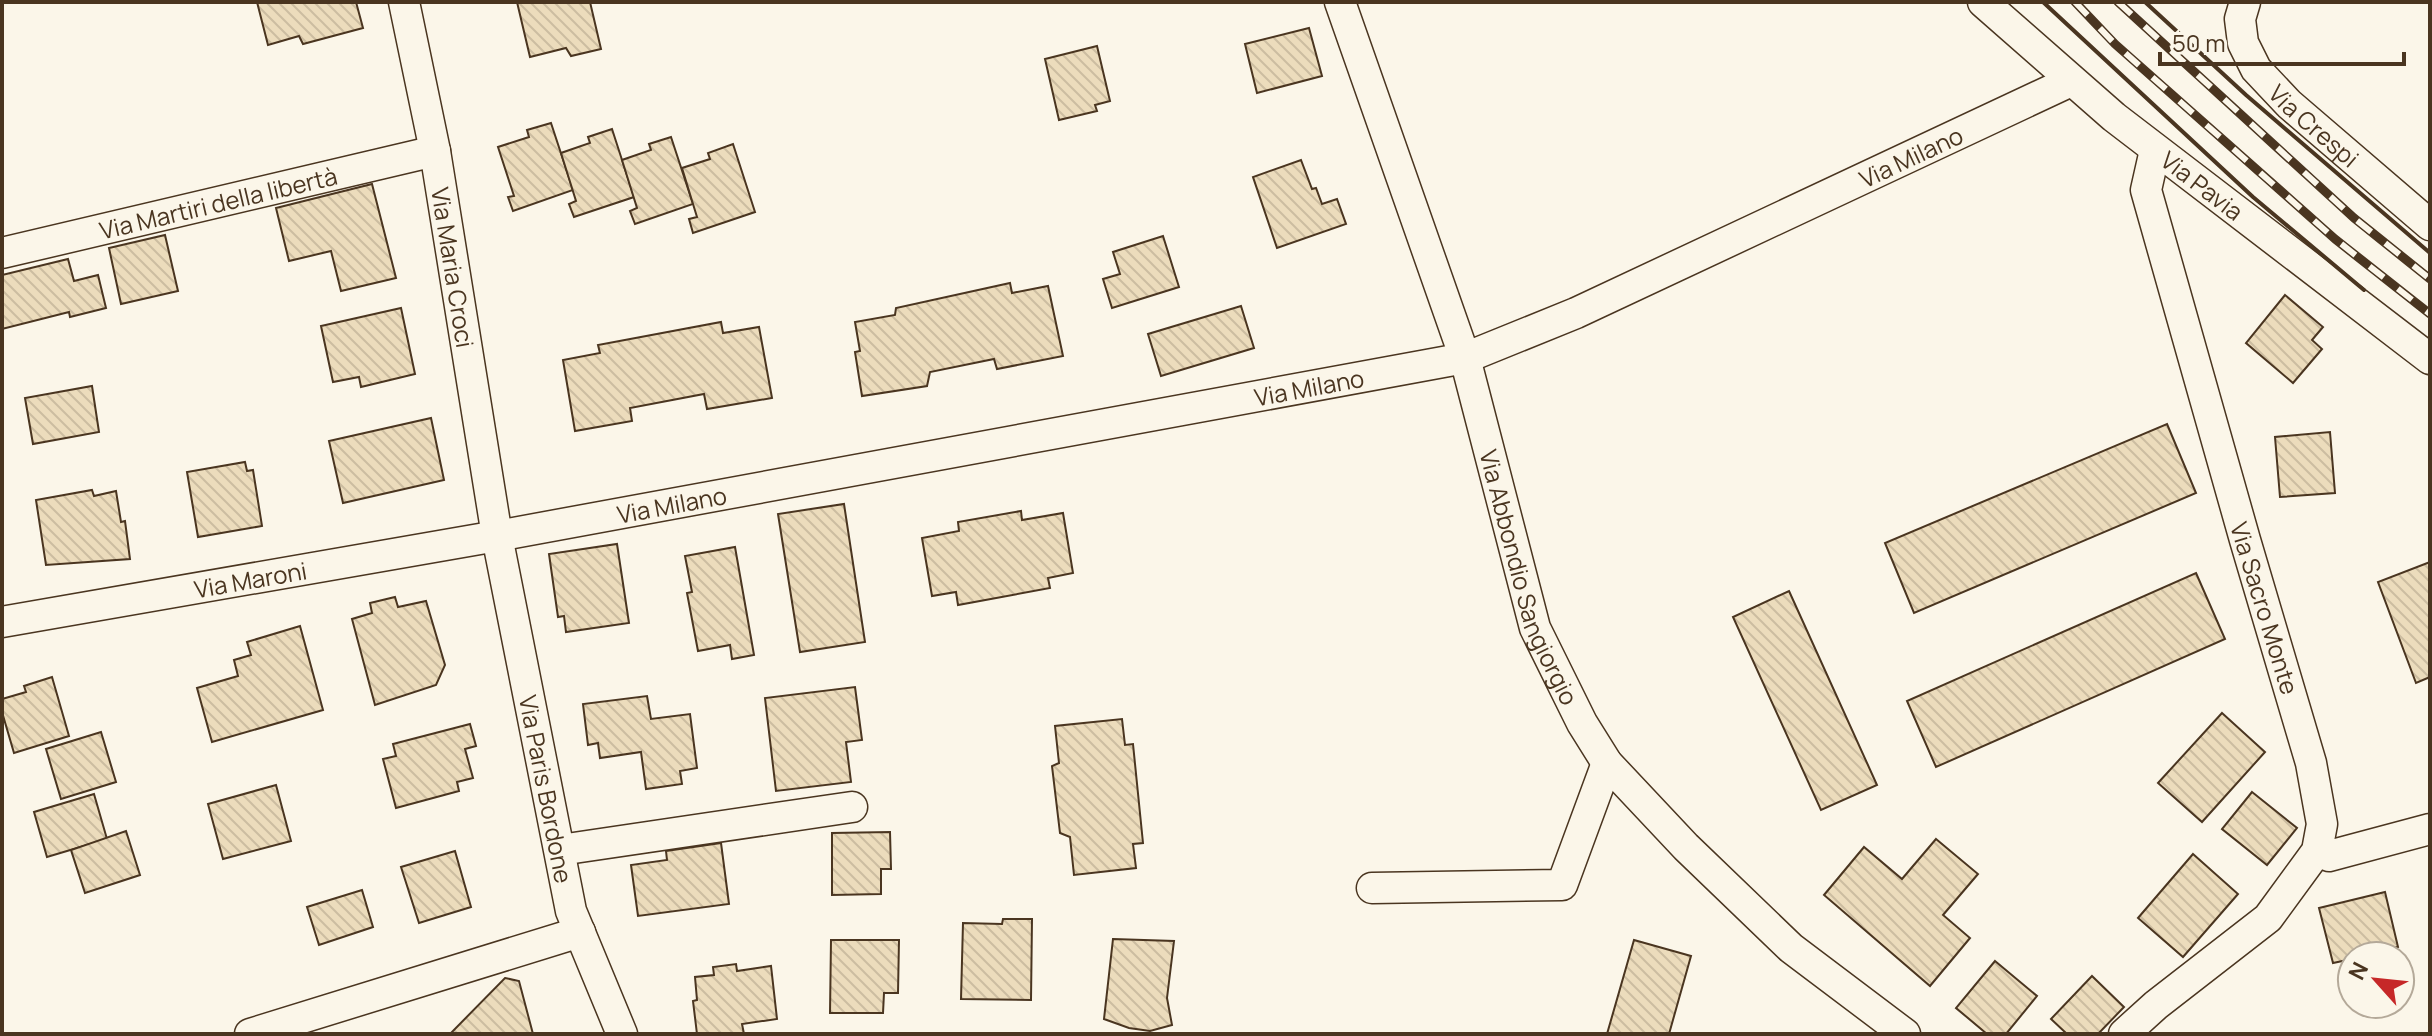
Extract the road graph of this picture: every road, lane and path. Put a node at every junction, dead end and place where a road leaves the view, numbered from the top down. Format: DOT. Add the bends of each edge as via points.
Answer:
graph roads {
  1 [pos="404,2"];
  2 [pos="1340,2"];
  3 [pos="1983,2"];
  4 [pos="2245,2"];
  5 [pos="2071,81"];
  6 [pos="2155,150"];
  7 [pos="435,151"];
  8 [pos="2430,225"];
  9 [pos="2,253"];
  10 [pos="1465,358"];
  11 [pos="2430,359"];
  12 [pos="497,536"];
  13 [pos="2,622"];
  14 [pos="1607,763"];
  15 [pos="852,807"];
  16 [pos="2430,829"];
  17 [pos="560,850"];
  18 [pos="2317,851"];
  19 [pos="1372,888"];
  20 [pos="580,932"];
  21 [pos="2159,1020"];
  22 [pos="250,1034"];
  23 [pos="622,1034"];
  24 [pos="1905,1034"];
  25 [pos="2124,1034"];
  1 -- 7 [label="street, Via Maria Croci"];
  2 -- 10 [label="street, Via Abbondio Sangiorgio"];
  3 -- 5 [label="street, Via Pavia"];
  4 -- 8 [label="street, Via Crespi" via="2240,19 2243,43 2256,69 2289,104"];
  5 -- 6 [label="street, Via Pavia"];
  5 -- 10 [label="street, Via Milano" via="1576,313"];
  6 -- 11 [label="street, Via Pavia"];
  6 -- 18 [label="street, Via Sacro Monte" via="2146,190 2311,763 2322,824"];
  7 -- 9 [label="street, Via Martiri della libertà"];
  7 -- 12 [label="street, Via Maria Croci"];
  10 -- 12 [label="street, Via Milano"];
  10 -- 14 [label="street, Via Abbondio Sangiorgio" via="1535,628"];
  12 -- 13 [label="street, Via Maroni"];
  12 -- 17 [label="street, Via Paris Bordone"];
  14 -- 19 [label="street" via="1562,885"];
  14 -- 24 [label="street, Via Abbondio Sangiorgio" via="1791,948"];
  15 -- 17 [label="street"];
  16 -- 18 [label="street" via="2329,856"];
  17 -- 20 [label="street, Via Paris Bordone"];
  18 -- 21 [label="street" via="2268,918"];
  20 -- 22 [label="street"];
  20 -- 23 [label="street, Via Paris Bordone"];
  21 -- 25 [label="street"];
}
